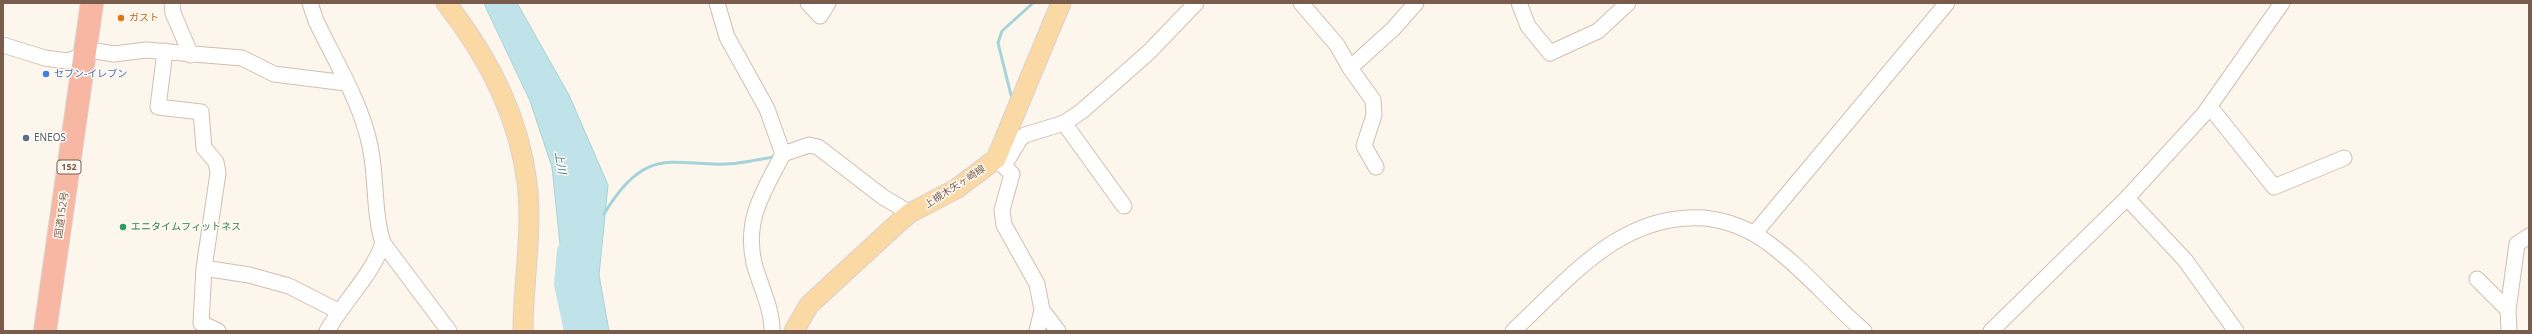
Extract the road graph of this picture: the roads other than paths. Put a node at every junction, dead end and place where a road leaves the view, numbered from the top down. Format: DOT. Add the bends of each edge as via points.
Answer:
graph roads {
  1 [pos="92,3"];
  2 [pos="172,3"];
  3 [pos="310,3"];
  4 [pos="446,3"];
  5 [pos="717,3"];
  6 [pos="808,3"];
  7 [pos="828,3"];
  8 [pos="1060,3"];
  9 [pos="1196,3"];
  10 [pos="1301,3"];
  11 [pos="1416,3"];
  12 [pos="1519,3"];
  13 [pos="1628,3"];
  14 [pos="1946,3"];
  15 [pos="2282,3"];
  16 [pos="3,45"];
  17 [pos="165,51"];
  18 [pos="191,55"];
  19 [pos="86,56"];
  20 [pos="1350,68"];
  21 [pos="346,83"];
  22 [pos="2210,107"];
  23 [pos="1064,123"];
  24 [pos="781,151"];
  25 [pos="2344,158"];
  26 [pos="1000,162"];
  27 [pos="1376,167"];
  28 [pos="2127,198"];
  29 [pos="1124,206"];
  30 [pos="910,213"];
  31 [pos="1754,234"];
  32 [pos="2529,236"];
  33 [pos="383,243"];
  34 [pos="204,268"];
  35 [pos="2476,279"];
  36 [pos="1042,310"];
  37 [pos="2508,310"];
  38 [pos="338,311"];
  39 [pos="45,331"];
  40 [pos="218,331"];
  41 [pos="327,331"];
  42 [pos="449,331"];
  43 [pos="523,331"];
  44 [pos="772,331"];
  45 [pos="794,331"];
  46 [pos="1037,331"];
  47 [pos="1058,331"];
  48 [pos="1513,331"];
  49 [pos="1864,331"];
  50 [pos="1991,331"];
  51 [pos="2236,331"];
  52 [pos="2509,331"];
  1 -- 19 [label="highway, 国道152号 / 152"];
  2 -- 18 [label="street" via="173,13"];
  3 -- 21 [label="street"];
  4 -- 43 [label="main road" via="485,59 512,118 527,183 528,248 523,287"];
  5 -- 24 [label="street" via="727,37 767,109"];
  6 -- 7 [label="street" via="820,16"];
  8 -- 26 [label="main road, 上槻木矢ヶ崎線"];
  9 -- 23 [label="street" via="1126,74"];
  10 -- 20 [label="street" via="1337,45"];
  11 -- 20 [label="street" via="1393,29"];
  12 -- 13 [label="street" via="1528,26 1550,53 1598,31"];
  14 -- 31 [label="street"];
  15 -- 22 [label="street"];
  16 -- 19 [label="street" via="45,58 67,61"];
  17 -- 18 [label="street"];
  17 -- 19 [label="street" via="146,50 114,54 96,51"];
  17 -- 34 [label="street" via="158,106 201,112 204,148 217,167"];
  18 -- 21 [label="street" via="242,58 274,74"];
  19 -- 39 [label="highway, 国道152号 / 152"];
  20 -- 27 [label="street" via="1373,100 1374,115 1364,146"];
  21 -- 33 [label="street" via="364,124 370,147 378,226"];
  22 -- 25 [label="street" via="2274,187"];
  22 -- 28 [label="street"];
  23 -- 26 [label="street" via="1020,138"];
  23 -- 29 [label="street"];
  24 -- 30 [label="street" via="809,145 818,147 884,197"];
  24 -- 44 [label="street" via="752,220 754,262 769,306"];
  26 -- 30 [label="main road, 上槻木矢ヶ崎線"];
  26 -- 36 [label="street" via="1012,174 1002,210 1004,225 1036,284"];
  28 -- 50 [label="street"];
  28 -- 51 [label="street" via="2185,260"];
  30 -- 45 [label="main road, 上槻木矢ヶ崎線" via="809,305"];
  31 -- 48 [label="street" via="1715,219 1671,218 1647,225 1611,243 1592,258"];
  31 -- 49 [label="street" via="1781,252"];
  32 -- 37 [label="street" via="2517,244"];
  33 -- 38 [label="street" via="378,259"];
  33 -- 42 [label="street"];
  34 -- 38 [label="street" via="249,275 289,286"];
  34 -- 40 [label="street" via="201,323"];
  35 -- 37 [label="street"];
  36 -- 46 [label="street"];
  36 -- 47 [label="street"];
  37 -- 52 [label="street"];
  38 -- 41 [label="street"];
}
